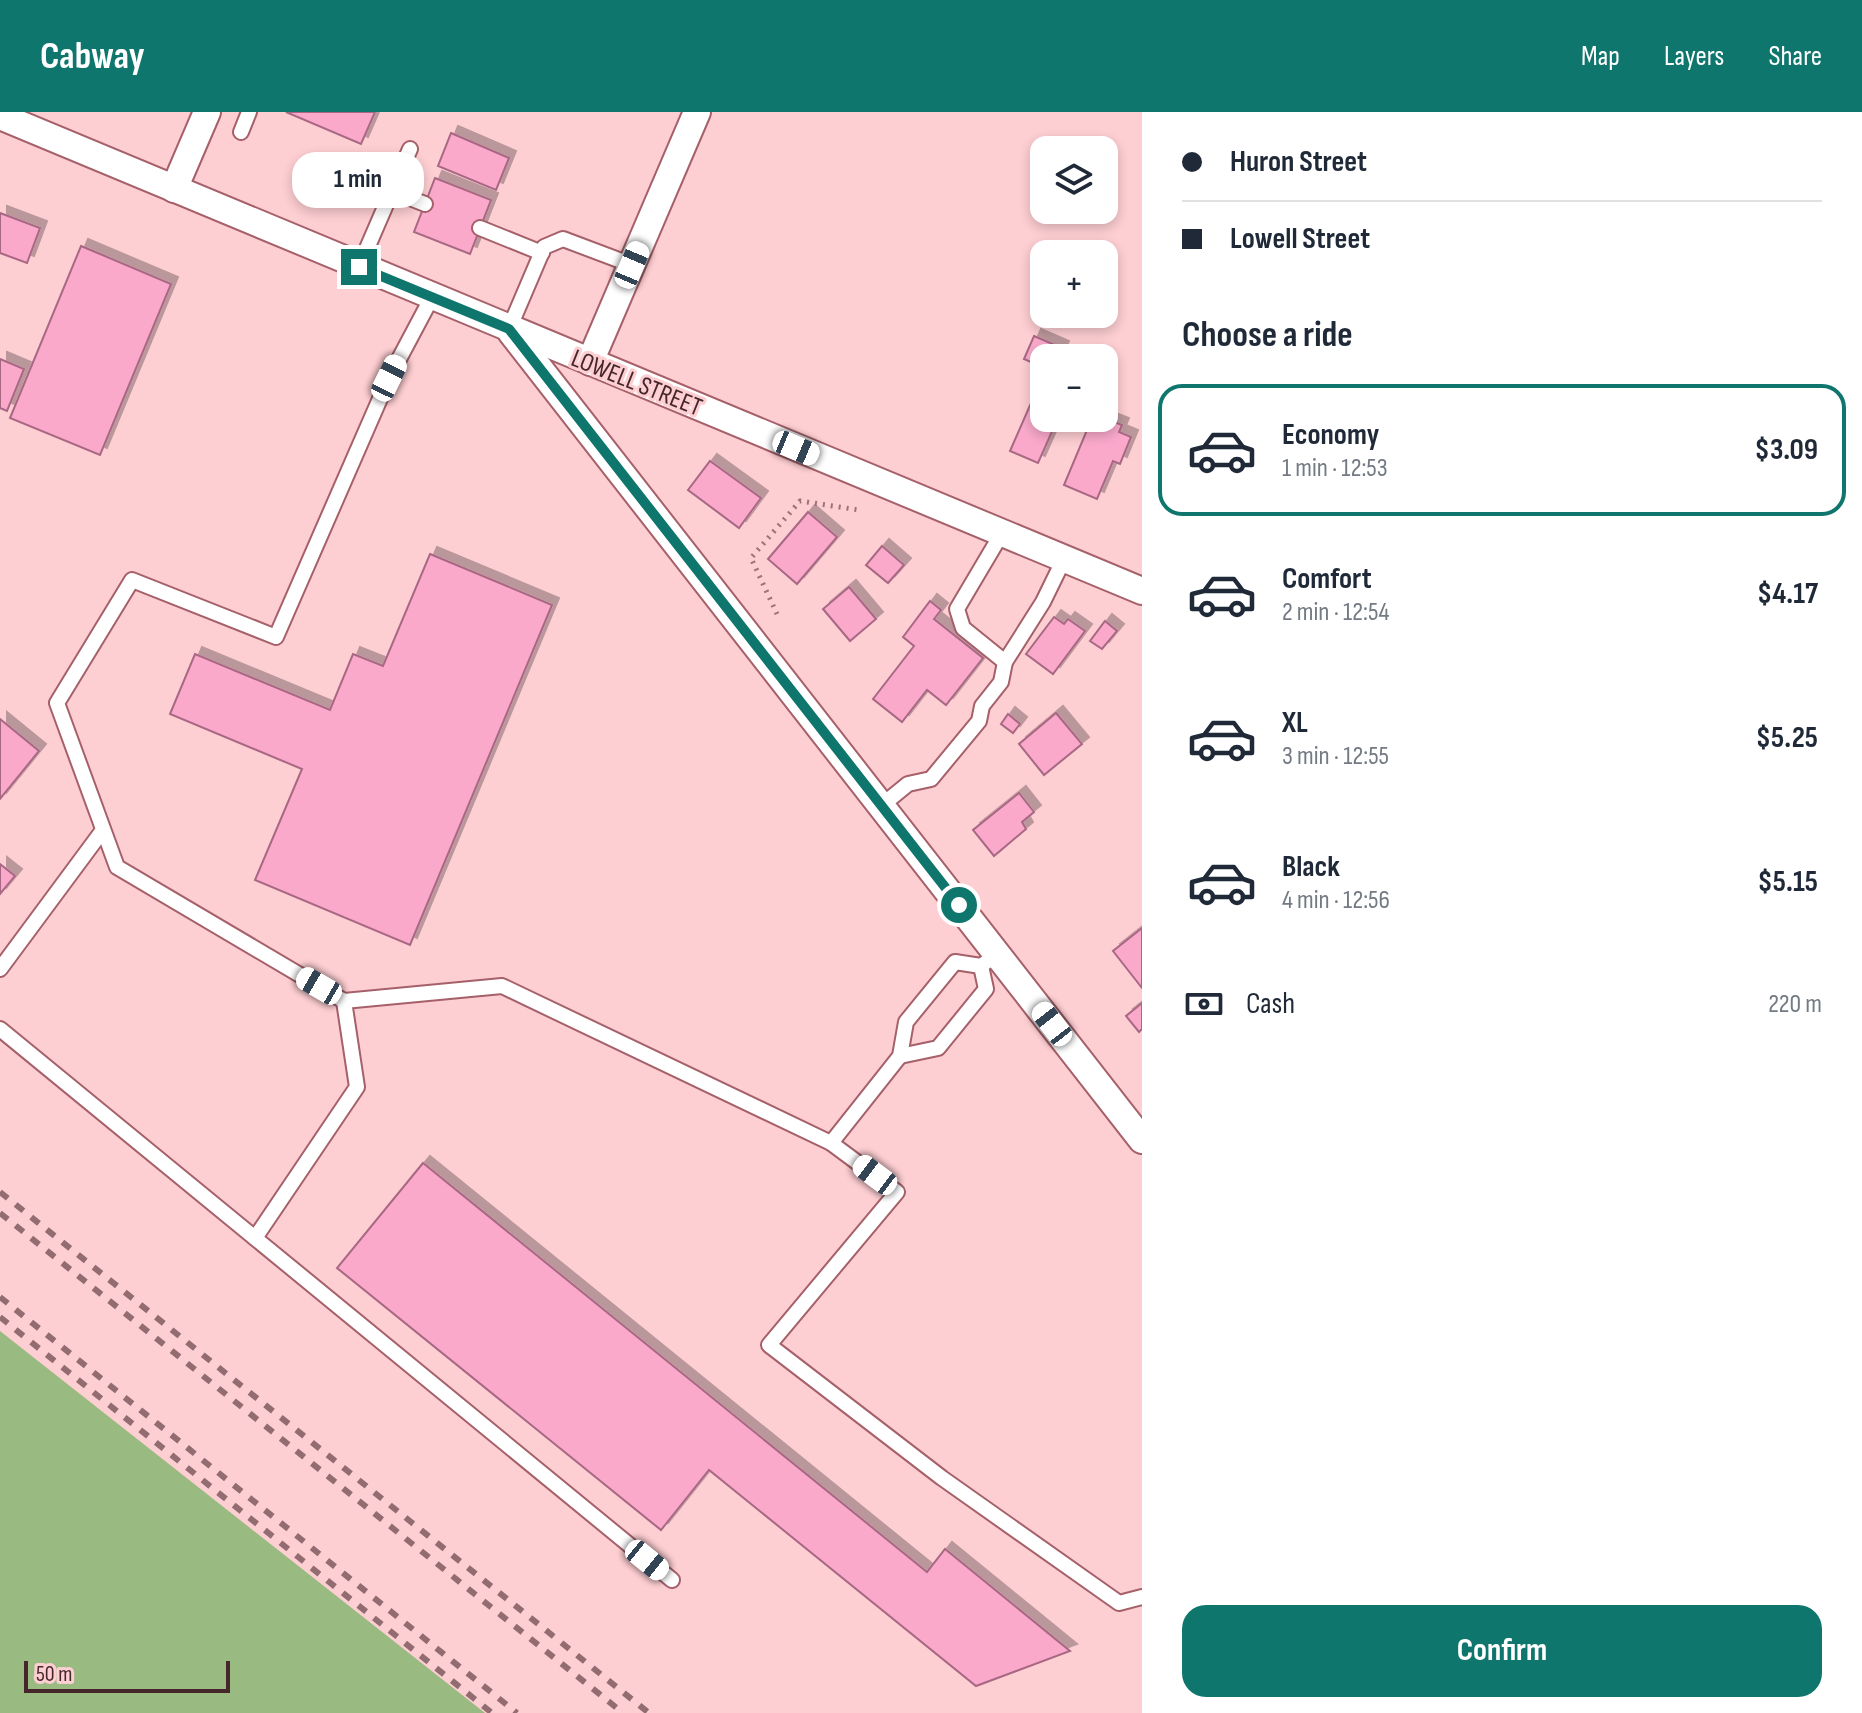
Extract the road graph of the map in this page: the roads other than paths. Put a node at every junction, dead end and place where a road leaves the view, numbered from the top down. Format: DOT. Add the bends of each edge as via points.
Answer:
graph roads {
  1 [pos="207,112"];
  2 [pos="249,112"];
  3 [pos="697,112"];
  4 [pos="0,116"];
  5 [pos="241,132"];
  6 [pos="410,149"];
  7 [pos="174,189"];
  8 [pos="392,191"];
  9 [pos="425,204"];
  10 [pos="480,228"];
  11 [pos="542,253"];
  12 [pos="632,265"];
  13 [pos="359,267"];
  14 [pos="432,297"];
  15 [pos="509,329"];
  16 [pos="590,362"];
  17 [pos="1002,533"];
  18 [pos="1064,559"];
  19 [pos="1142,591"];
  20 [pos="1005,662"];
  21 [pos="881,806"];
  22 [pos="103,830"];
  23 [pos="989,960"];
  24 [pos="0,969"];
  25 [pos="344,1001"];
  26 [pos="0,1029"];
  27 [pos="900,1056"];
  28 [pos="1142,1140"];
  29 [pos="831,1143"];
  30 [pos="255,1238"];
  31 [pos="672,1580"];
  32 [pos="1142,1597"];
  1 -- 7 [label="street"];
  2 -- 5 [label="lane"];
  3 -- 12 [label="street"];
  4 -- 7 [label="street, LOWELL STREET"];
  6 -- 8 [label="lane"];
  7 -- 13 [label="street, LOWELL STREET"];
  8 -- 9 [label="lane"];
  8 -- 13 [label="lane"];
  10 -- 11 [label="lane"];
  11 -- 12 [label="lane" via="554,240 563,239"];
  11 -- 15 [label="lane"];
  12 -- 16 [label="street"];
  13 -- 14 [label="street, LOWELL STREET"];
  14 -- 15 [label="street, LOWELL STREET"];
  14 -- 22 [label="lane" via="389,378 276,637 132,580 57,703"];
  15 -- 16 [label="street, LOWELL STREET"];
  15 -- 21 [label="street"];
  16 -- 17 [label="street, LOWELL STREET"];
  17 -- 18 [label="street, LOWELL STREET"];
  17 -- 20 [label="lane" via="957,609 963,628"];
  18 -- 19 [label="street, LOWELL STREET"];
  18 -- 20 [label="lane"];
  20 -- 21 [label="lane" via="1001,682 982,706 979,721 931,779 908,784"];
  21 -- 23 [label="street"];
  22 -- 24 [label="lane"];
  22 -- 25 [label="lane" via="117,867"];
  23 -- 27 [label="lane" via="986,989 938,1048"];
  23 -- 27 [label="lane" via="955,962 906,1022"];
  23 -- 28 [label="street"];
  25 -- 29 [label="lane" via="502,986"];
  25 -- 30 [label="lane" via="357,1087"];
  26 -- 30 [label="lane"];
  27 -- 29 [label="lane"];
  29 -- 32 [label="lane" via="897,1192 769,1345 942,1478 1119,1603"];
  30 -- 31 [label="lane"];
}
